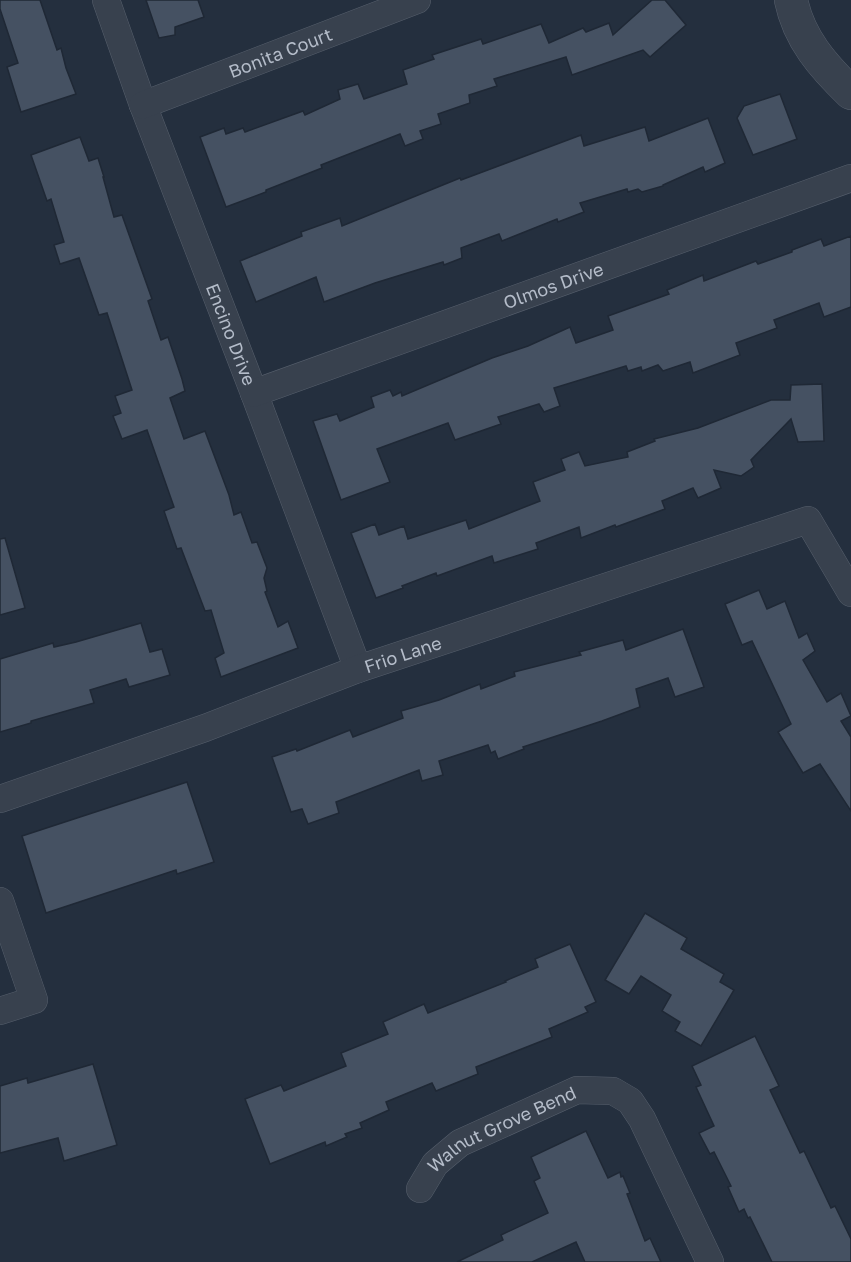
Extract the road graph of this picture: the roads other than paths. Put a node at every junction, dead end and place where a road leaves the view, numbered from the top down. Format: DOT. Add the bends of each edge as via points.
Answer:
graph roads {
  1 [pos="106,0"];
  2 [pos="417,0"];
  3 [pos="791,0"];
  4 [pos="851,93"];
  5 [pos="142,105"];
  6 [pos="851,177"];
  7 [pos="254,393"];
  8 [pos="851,593"];
  9 [pos="358,669"];
  10 [pos="0,799"];
  11 [pos="0,901"];
  12 [pos="0,1011"];
  13 [pos="420,1189"];
  14 [pos="710,1262"];
  1 -- 5 [label="street, Encino Drive"];
  2 -- 5 [label="street, Bonita Court"];
  3 -- 4 [label="street" via="806,42"];
  5 -- 7 [label="street, Encino Drive"];
  6 -- 7 [label="street, Olmos Drive"];
  7 -- 9 [label="street, Encino Drive"];
  8 -- 9 [label="street, Frio Lane" via="808,520"];
  9 -- 10 [label="street, Frio Lane" via="205,728"];
  11 -- 12 [label="street" via="34,1000"];
  13 -- 14 [label="street, Walnut Grove Bend" via="435,1164 460,1143 577,1090 613,1091 630,1101 642,1119"];
}
